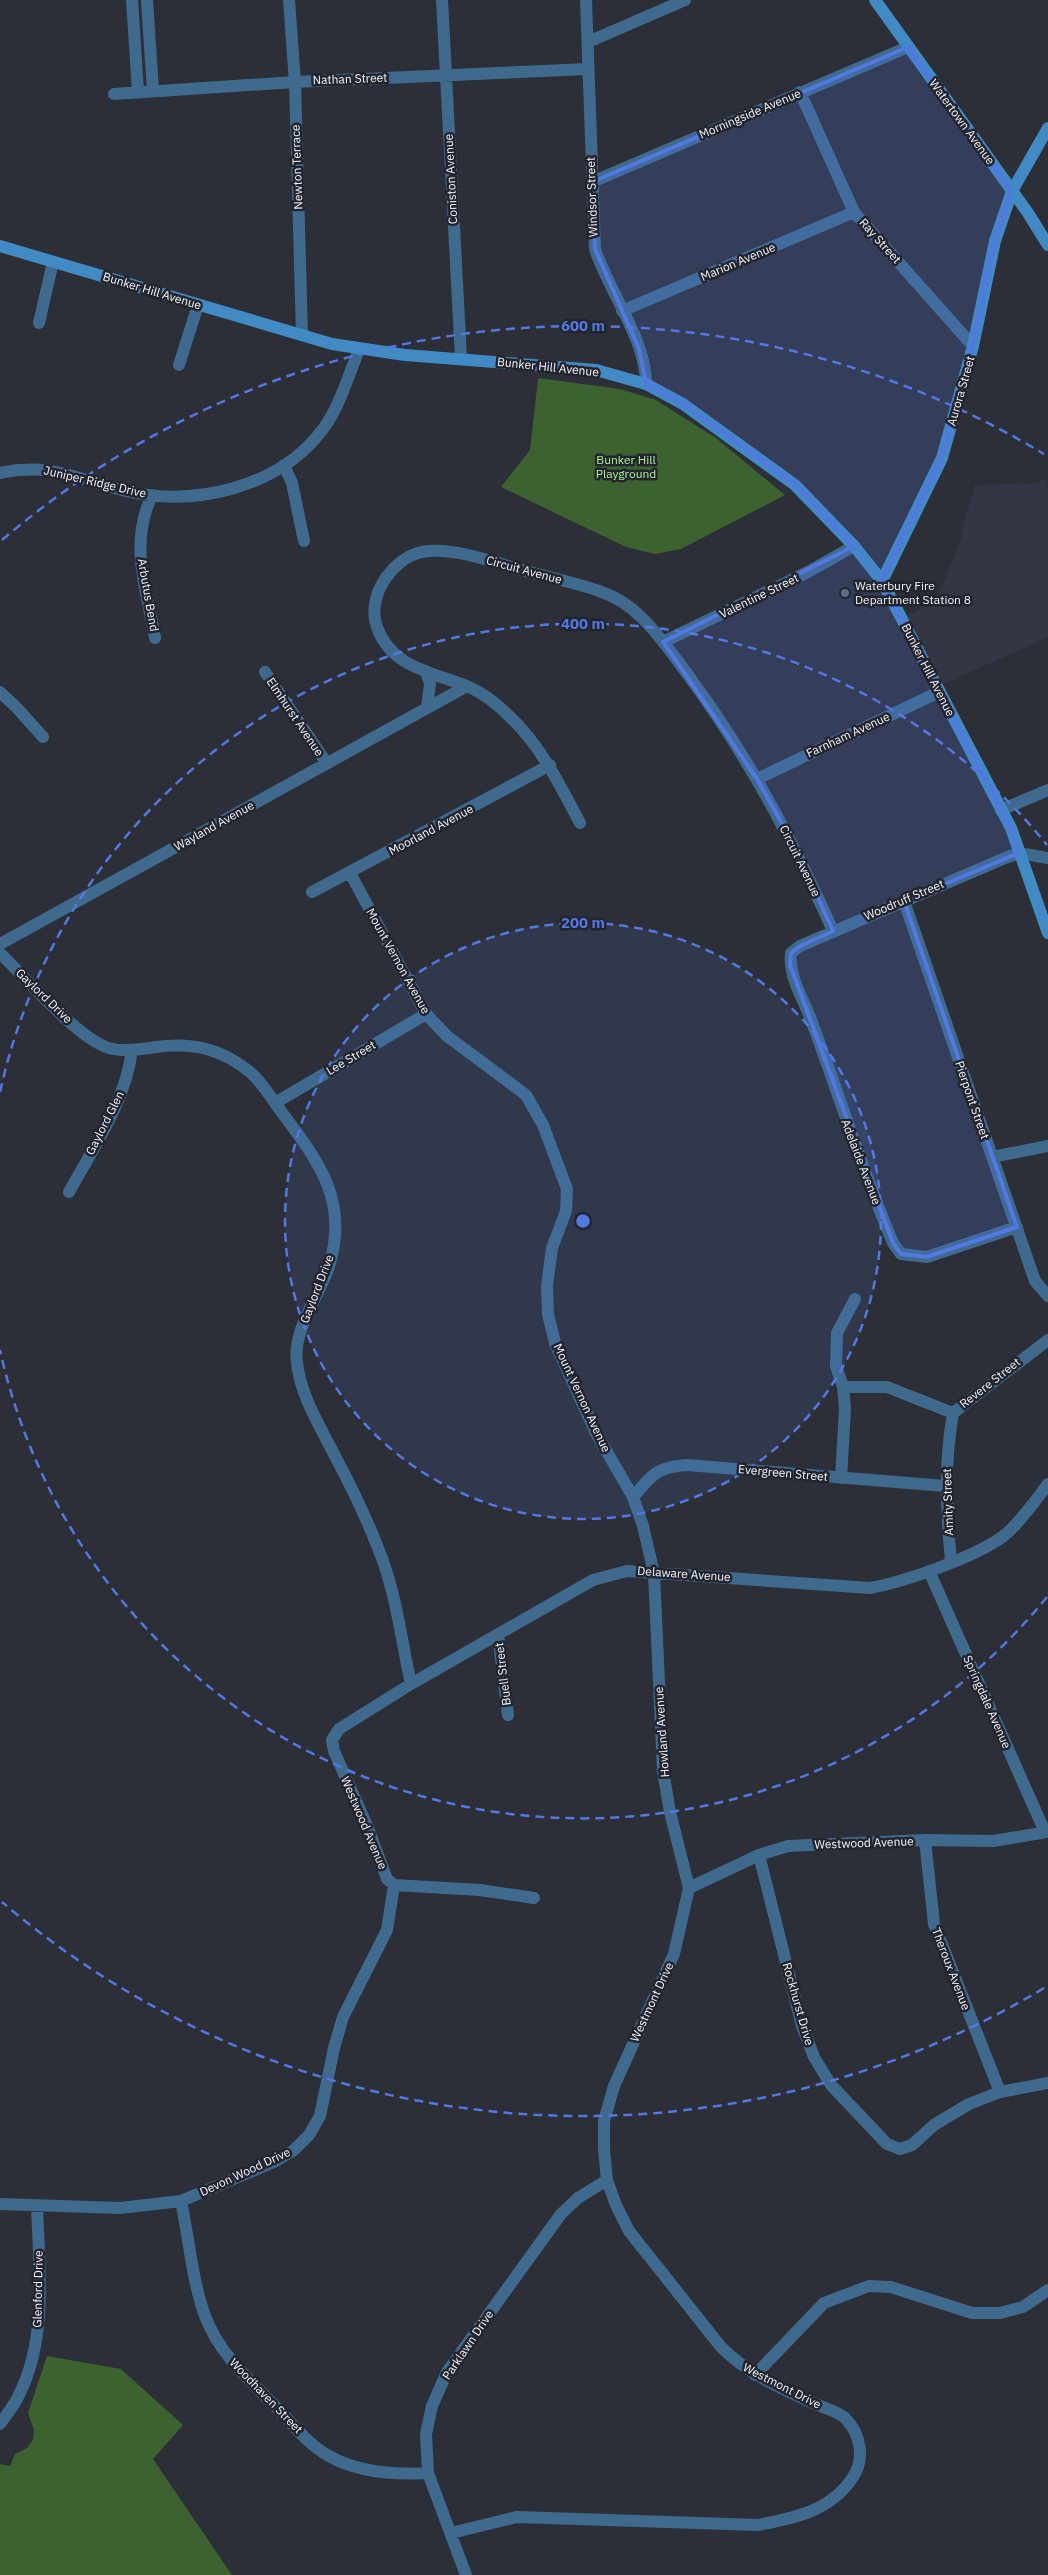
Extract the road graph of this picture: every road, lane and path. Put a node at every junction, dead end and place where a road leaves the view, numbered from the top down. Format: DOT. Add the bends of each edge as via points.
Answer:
graph roads {
  1 [pos="132,0"];
  2 [pos="147,0"];
  3 [pos="289,0"];
  4 [pos="442,0"];
  5 [pos="586,0"];
  6 [pos="686,0"];
  7 [pos="875,0"];
  8 [pos="148,20"];
  9 [pos="133,21"];
  10 [pos="588,42"];
  11 [pos="908,46"];
  12 [pos="587,69"];
  13 [pos="446,76"];
  14 [pos="295,82"];
  15 [pos="153,90"];
  16 [pos="138,92"];
  17 [pos="800,92"];
  18 [pos="114,94"];
  19 [pos="1048,128"];
  20 [pos="592,182"];
  21 [pos="1012,191"];
  22 [pos="854,212"];
  23 [pos="1048,245"];
  24 [pos="0,246"];
  25 [pos="53,262"];
  26 [pos="198,305"];
  27 [pos="622,311"];
  28 [pos="39,323"];
  29 [pos="302,335"];
  30 [pos="973,346"];
  31 [pos="359,350"];
  32 [pos="461,358"];
  33 [pos="178,365"];
  34 [pos="646,384"];
  35 [pos="284,465"];
  36 [pos="0,473"];
  37 [pos="152,495"];
  38 [pos="304,541"];
  39 [pos="854,546"];
  40 [pos="882,581"];
  41 [pos="156,638"];
  42 [pos="663,642"];
  43 [pos="426,671"];
  44 [pos="265,672"];
  45 [pos="467,686"];
  46 [pos="0,692"];
  47 [pos="938,692"];
  48 [pos="427,707"];
  49 [pos="43,737"];
  50 [pos="326,762"];
  51 [pos="550,766"];
  52 [pos="757,779"];
  53 [pos="1048,790"];
  54 [pos="1001,810"];
  55 [pos="580,824"];
  56 [pos="1020,853"];
  57 [pos="1048,858"];
  58 [pos="350,873"];
  59 [pos="312,892"];
  60 [pos="904,901"];
  61 [pos="833,931"];
  62 [pos="1048,933"];
  63 [pos="0,944"];
  64 [pos="0,953"];
  65 [pos="791,953"];
  66 [pos="426,1014"];
  67 [pos="132,1050"];
  68 [pos="275,1103"];
  69 [pos="1048,1146"];
  70 [pos="992,1158"];
  71 [pos="69,1192"];
  72 [pos="1016,1226"];
  73 [pos="1048,1296"];
  74 [pos="855,1300"];
  75 [pos="1048,1340"];
  76 [pos="843,1386"];
  77 [pos="953,1413"];
  78 [pos="841,1478"];
  79 [pos="1048,1484"];
  80 [pos="945,1486"];
  81 [pos="633,1497"];
  82 [pos="951,1562"];
  83 [pos="929,1571"];
  84 [pos="654,1573"];
  85 [pos="498,1634"];
  86 [pos="411,1684"];
  87 [pos="508,1715"];
  88 [pos="332,1740"];
  89 [pos="1046,1832"];
  90 [pos="924,1840"];
  91 [pos="759,1855"];
  92 [pos="394,1886"];
  93 [pos="688,1888"];
  94 [pos="534,1898"];
  95 [pos="1048,2083"];
  96 [pos="1000,2092"];
  97 [pos="607,2180"];
  98 [pos="181,2201"];
  99 [pos="0,2204"];
  100 [pos="37,2206"];
  101 [pos="1048,2290"];
  102 [pos="756,2375"];
  103 [pos="0,2424"];
  104 [pos="428,2473"];
  105 [pos="451,2532"];
  106 [pos="466,2575"];
  1 -- 9 [label="street"];
  2 -- 8 [label="street"];
  3 -- 14 [label="street, Newton Terrace"];
  4 -- 13 [label="street, Coniston Avenue"];
  5 -- 10 [label="street, Windsor Street"];
  6 -- 10 [label="street"];
  7 -- 11 [label="main road, Watertown Avenue"];
  8 -- 9 [label="street"];
  8 -- 15 [label="street"];
  9 -- 16 [label="street"];
  10 -- 12 [label="street, Windsor Street"];
  11 -- 17 [label="street, Morningside Avenue"];
  11 -- 21 [label="main road, Watertown Avenue"];
  12 -- 13 [label="street, Nathan Street"];
  12 -- 20 [label="street, Windsor Street"];
  13 -- 14 [label="street, Nathan Street"];
  13 -- 32 [label="street, Coniston Avenue"];
  14 -- 15 [label="street, Nathan Street"];
  14 -- 29 [label="street, Newton Terrace"];
  15 -- 16 [label="street, Nathan Street"];
  16 -- 18 [label="street, Nathan Street"];
  17 -- 20 [label="street, Morningside Avenue"];
  17 -- 22 [label="street, Ray Street"];
  19 -- 21 [label="main road, Aurora Street"];
  20 -- 27 [label="street, Windsor Street" via="594,250"];
  21 -- 23 [label="main road, Watertown Avenue"];
  21 -- 30 [label="main road, Aurora Street" via="995,241"];
  22 -- 27 [label="street, Marion Avenue"];
  22 -- 30 [label="street, Ray Street"];
  24 -- 25 [label="main road, Bunker Hill Avenue"];
  25 -- 26 [label="main road, Bunker Hill Avenue"];
  25 -- 28 [label="street"];
  26 -- 29 [label="main road, Bunker Hill Avenue"];
  26 -- 33 [label="street"];
  27 -- 34 [label="street, Windsor Street" via="646,370"];
  29 -- 31 [label="main road, Bunker Hill Avenue"];
  30 -- 40 [label="main road, Aurora Street" via="942,458"];
  31 -- 32 [label="main road, Bunker Hill Avenue"];
  31 -- 35 [label="street, Juniper Ridge Drive" via="338,403 324,428 308,447"];
  32 -- 34 [label="main road, Bunker Hill Avenue" via="596,370"];
  34 -- 39 [label="main road, Bunker Hill Avenue" via="683,404 795,485"];
  35 -- 37 [label="street, Juniper Ridge Drive" via="259,479 213,493 180,497"];
  35 -- 38 [label="street" via="292,483"];
  36 -- 37 [label="street, Juniper Ridge Drive" via="32,468"];
  37 -- 41 [label="street, Arbutus Bend" via="140,531 140,558"];
  39 -- 40 [label="main road, Bunker Hill Avenue"];
  39 -- 42 [label="street, Valentine Street" via="808,572"];
  40 -- 47 [label="main road, Bunker Hill Avenue"];
  42 -- 43 [label="street, Circuit Avenue" via="640,616 600,591 478,558 428,551 407,557 391,570 379,588 374,609 376,626 393,655"];
  42 -- 52 [label="street, Circuit Avenue" via="710,705"];
  43 -- 45 [label="street, Circuit Avenue"];
  43 -- 48 [label="street" via="430,684"];
  44 -- 50 [label="street, Elmhurst Avenue"];
  45 -- 48 [label="street, Wayland Avenue"];
  45 -- 51 [label="street, Circuit Avenue" via="509,716"];
  46 -- 49 [label="street"];
  47 -- 52 [label="street, Farnham Avenue"];
  47 -- 54 [label="main road, Bunker Hill Avenue"];
  48 -- 50 [label="street, Wayland Avenue"];
  50 -- 63 [label="street, Wayland Avenue"];
  51 -- 55 [label="street, Circuit Avenue"];
  51 -- 58 [label="street, Moorland Avenue"];
  52 -- 61 [label="street, Circuit Avenue" via="794,845"];
  53 -- 54 [label="street"];
  54 -- 56 [label="main road, Bunker Hill Avenue"];
  56 -- 57 [label="street"];
  56 -- 60 [label="street, Woodruff Street"];
  56 -- 62 [label="main road, Bunker Hill Avenue"];
  58 -- 59 [label="street, Moorland Avenue"];
  58 -- 66 [label="street, Mount Vernon Avenue"];
  60 -- 61 [label="street, Woodruff Street"];
  60 -- 70 [label="street, Pierpont Street"];
  61 -- 65 [label="street, Woodruff Street"];
  64 -- 67 [label="street, Gaylord Drive" via="69,1022 93,1040 111,1049"];
  65 -- 72 [label="street, Adelaide Avenue" via="793,977 813,1023 850,1133 893,1243 901,1254 927,1258"];
  66 -- 68 [label="street, Lee Street"];
  66 -- 81 [label="street, Mount Vernon Avenue" via="447,1036 526,1095 544,1125 567,1189 566,1211 552,1248 547,1286 548,1314 555,1343 592,1424"];
  67 -- 68 [label="street, Gaylord Drive" via="185,1044 209,1048 233,1059 254,1075"];
  67 -- 71 [label="street, Gaylord Glen" via="121,1095"];
  68 -- 86 [label="street, Gaylord Drive" via="323,1172 334,1201 336,1231 330,1263 303,1323 296,1362 307,1402 379,1549 391,1586"];
  69 -- 70 [label="street"];
  70 -- 72 [label="street, Pierpont Street"];
  72 -- 73 [label="street, Pierpont Street" via="1035,1281"];
  74 -- 76 [label="street" via="837,1333 836,1366"];
  75 -- 77 [label="street, Revere Street"];
  76 -- 77 [label="street, Revere Street" via="887,1387"];
  76 -- 78 [label="street"];
  77 -- 80 [label="street, Amity Street"];
  78 -- 80 [label="street, Evergreen Street"];
  78 -- 81 [label="street, Evergreen Street" via="667,1466 649,1478"];
  79 -- 82 [label="street, Delaware Avenue" via="1005,1534"];
  80 -- 82 [label="street, Amity Street"];
  81 -- 84 [label="street, Mount Vernon Avenue"];
  82 -- 83 [label="street, Delaware Avenue"];
  83 -- 84 [label="street, Delaware Avenue" via="870,1588"];
  83 -- 89 [label="street, Springdale Avenue"];
  84 -- 85 [label="street, Delaware Avenue" via="626,1571 593,1580"];
  84 -- 93 [label="street, Howland Avenue" via="664,1771"];
  85 -- 86 [label="street, Delaware Avenue"];
  85 -- 87 [label="street, Buell Street"];
  86 -- 88 [label="street, Delaware Avenue" via="339,1729"];
  88 -- 92 [label="street, Westwood Avenue" via="387,1879"];
  89 -- 90 [label="street, Westwood Avenue" via="993,1841"];
  90 -- 91 [label="street, Westwood Avenue" via="788,1846"];
  90 -- 96 [label="street, Theroux Avenue" via="934,1924"];
  91 -- 93 [label="street, Westwood Avenue"];
  91 -- 96 [label="street, Rockhurst Drive" via="802,2026 814,2058 830,2085 887,2144 900,2149 912,2145 934,2126 969,2104"];
  92 -- 94 [label="street" via="480,1890"];
  92 -- 98 [label="street, Devon Wood Drive" via="387,1930 343,2017 320,2116 310,2135 276,2161"];
  93 -- 97 [label="street, Westmont Drive" via="674,1954 614,2086 604,2121"];
  95 -- 96 [label="street"];
  97 -- 102 [label="street, Westmont Drive" via="629,2231 652,2262 720,2347 735,2362"];
  97 -- 104 [label="street, Parklawn Drive" via="578,2198 561,2214 447,2372 432,2406 426,2434"];
  98 -- 100 [label="street, Devon Wood Drive" via="120,2208"];
  98 -- 104 [label="street, Woodhaven Street" via="205,2315 229,2358 310,2442 329,2457 376,2472"];
  99 -- 100 [label="street, Devon Wood Drive"];
  100 -- 103 [label="street, Glenford Drive" via="40,2313 36,2341 19,2395"];
  101 -- 102 [label="street" via="1023,2307 1000,2312 972,2312 891,2287 869,2286 824,2303"];
  102 -- 105 [label="street, Westmont Drive" via="844,2417 856,2432 860,2448 859,2468 844,2491 822,2507 795,2518 758,2525 517,2517"];
  104 -- 105 [label="street, Parklawn Drive"];
  105 -- 106 [label="street, Parklawn Drive"];
}
